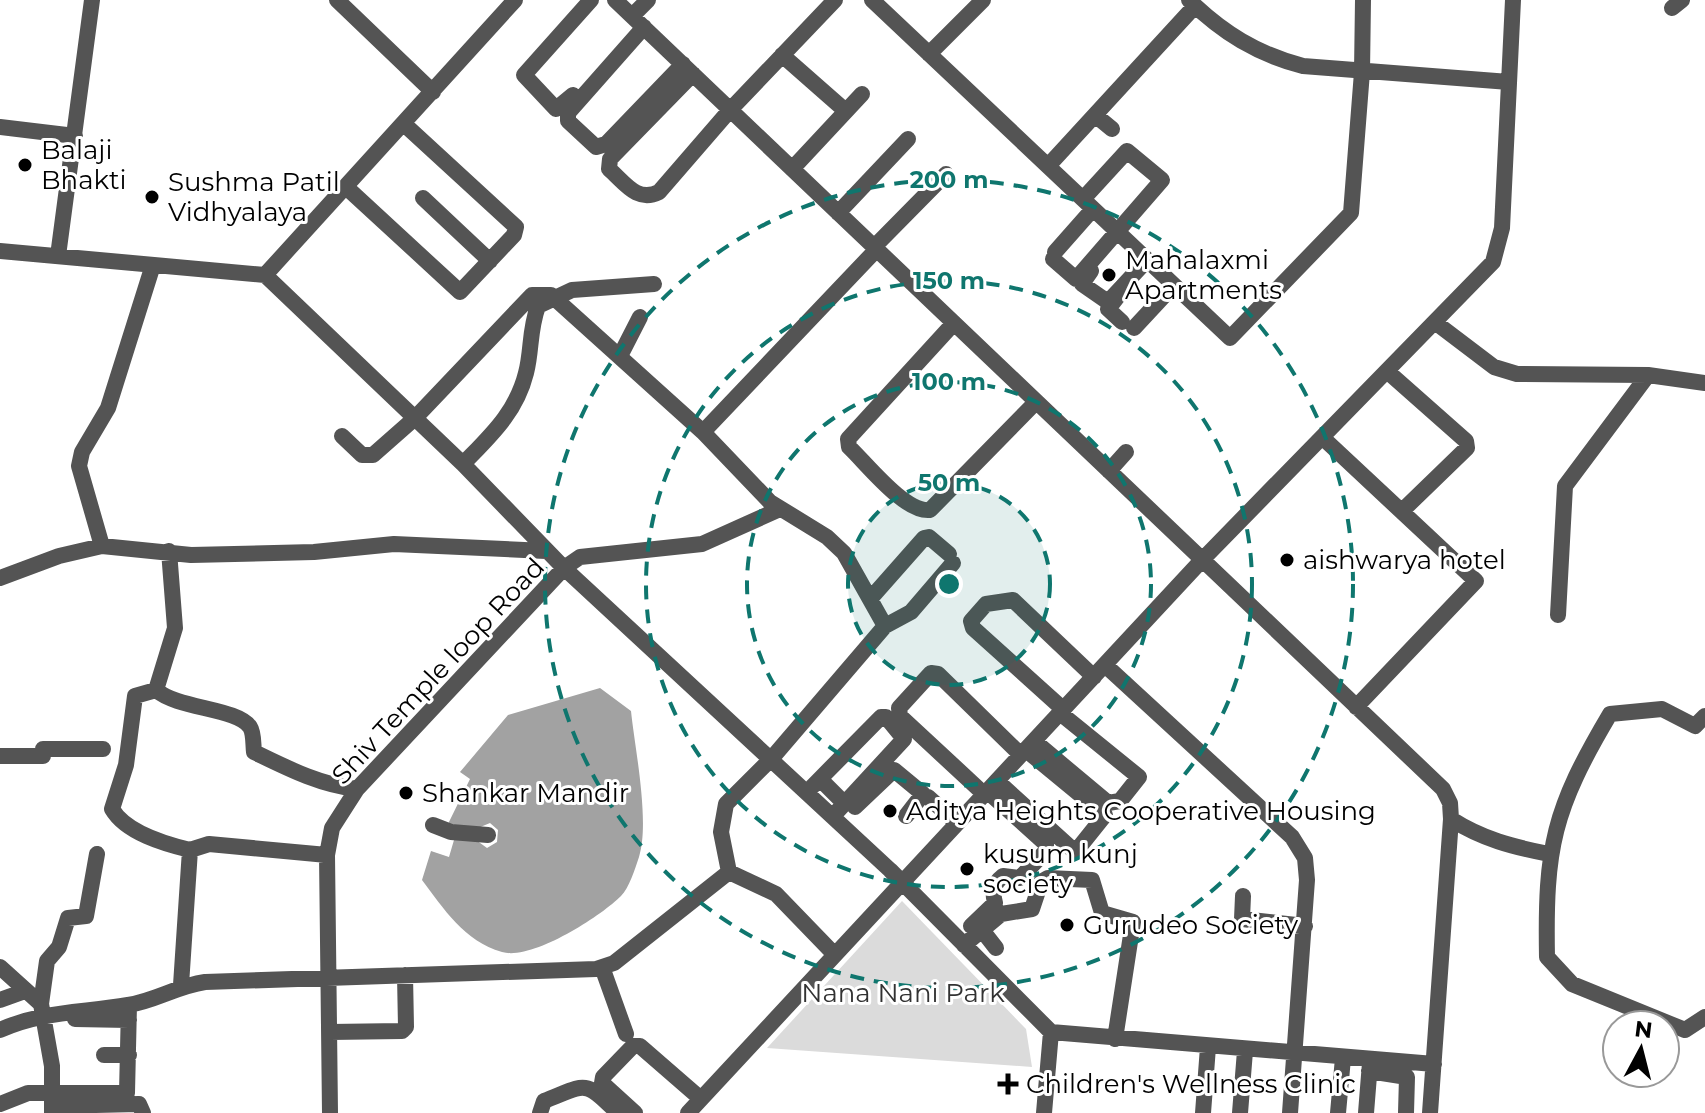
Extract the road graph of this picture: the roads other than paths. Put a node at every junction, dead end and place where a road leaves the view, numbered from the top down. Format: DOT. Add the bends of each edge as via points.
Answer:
graph roads {
  1 [pos="92,0"];
  2 [pos="515,0"];
  3 [pos="591,0"];
  4 [pos="615,0"];
  5 [pos="648,0"];
  6 [pos="835,0"];
  7 [pos="872,0"];
  8 [pos="983,0"];
  9 [pos="1363,0"];
  10 [pos="1513,0"];
  11 [pos="342,2"];
  12 [pos="1192,3"];
  13 [pos="638,22"];
  14 [pos="929,54"];
  15 [pos="782,55"];
  16 [pos="688,69"];
  17 [pos="1362,72"];
  18 [pos="1509,82"];
  19 [pos="433,92"];
  20 [pos="840,106"];
  21 [pos="730,110"];
  22 [pos="1095,115"];
  23 [pos="404,124"];
  24 [pos="0,127"];
  25 [pos="1112,129"];
  26 [pos="75,136"];
  27 [pos="905,138"];
  28 [pos="1127,146"];
  29 [pos="789,166"];
  30 [pos="1048,166"];
  31 [pos="946,174"];
  32 [pos="346,187"];
  33 [pos="423,198"];
  34 [pos="1085,201"];
  35 [pos="836,211"];
  36 [pos="1120,234"];
  37 [pos="875,248"];
  38 [pos="0,251"];
  39 [pos="58,256"];
  40 [pos="490,261"];
  41 [pos="1148,261"];
  42 [pos="153,265"];
  43 [pos="265,275"];
  44 [pos="654,284"];
  45 [pos="1174,285"];
  46 [pos="555,298"];
  47 [pos="640,317"];
  48 [pos="954,323"];
  49 [pos="1436,323"];
  50 [pos="620,356"];
  51 [pos="1388,372"];
  52 [pos="1648,375"];
  53 [pos="1705,383"];
  54 [pos="1036,402"];
  55 [pos="415,418"];
  56 [pos="703,432"];
  57 [pos="342,436"];
  58 [pos="1323,438"];
  59 [pos="1126,452"];
  60 [pos="463,464"];
  61 [pos="1109,471"];
  62 [pos="780,509"];
  63 [pos="1403,510"];
  64 [pos="102,546"];
  65 [pos="169,551"];
  66 [pos="546,551"];
  67 [pos="1202,560"];
  68 [pos="564,568"];
  69 [pos="0,578"];
  70 [pos="871,598"];
  71 [pos="1558,615"];
  72 [pos="885,626"];
  73 [pos="1099,671"];
  74 [pos="156,690"];
  75 [pos="1356,707"];
  76 [pos="1062,711"];
  77 [pos="1705,716"];
  78 [pos="103,749"];
  79 [pos="1027,749"];
  80 [pos="0,756"];
  81 [pos="772,758"];
  82 [pos="820,779"];
  83 [pos="357,789"];
  84 [pos="989,789"];
  85 [pos="807,792"];
  86 [pos="928,797"];
  87 [pos="845,804"];
  88 [pos="906,816"];
  89 [pos="836,819"];
  90 [pos="1451,819"];
  91 [pos="957,823"];
  92 [pos="433,825"];
  93 [pos="488,835"];
  94 [pos="190,850"];
  95 [pos="97,854"];
  96 [pos="1549,854"];
  97 [pos="327,855"];
  98 [pos="729,872"];
  99 [pos="903,882"];
  100 [pos="1243,896"];
  101 [pos="1305,926"];
  102 [pos="982,930"];
  103 [pos="961,942"];
  104 [pos="996,948"];
  105 [pos="835,955"];
  106 [pos="0,967"];
  107 [pos="602,967"];
  108 [pos="405,975"];
  109 [pos="330,976"];
  110 [pos="181,985"];
  111 [pos="25,991"];
  112 [pos="0,999"];
  113 [pos="42,1009"];
  114 [pos="129,1013"];
  115 [pos="1705,1017"];
  116 [pos="75,1019"];
  117 [pos="0,1030"];
  118 [pos="330,1032"];
  119 [pos="1051,1032"];
  120 [pos="626,1034"];
  121 [pos="1115,1039"];
  122 [pos="1211,1048"];
  123 [pos="1248,1051"];
  124 [pos="1291,1054"];
  125 [pos="104,1055"];
  126 [pos="129,1055"];
  127 [pos="1343,1058"];
  128 [pos="1434,1064"];
  129 [pos="1370,1065"];
  130 [pos="701,1099"];
  131 [pos="0,1104"];
  132 [pos="52,1104"];
  133 [pos="143,1113"];
  134 [pos="330,1113"];
  135 [pos="540,1113"];
  136 [pos="618,1113"];
  137 [pos="635,1113"];
  138 [pos="688,1113"];
  139 [pos="1044,1113"];
  140 [pos="1205,1113"];
  141 [pos="1243,1113"];
  142 [pos="1282,1113"];
  143 [pos="1290,1113"];
  144 [pos="1338,1113"];
  145 [pos="1366,1113"];
  146 [pos="1406,1113"];
  147 [pos="1430,1113"];
  1 -- 26 [label="street"];
  2 -- 19 [label="street"];
  3 -- 13 [label="street" via="524,75 556,109"];
  4 -- 13 [label="street"];
  5 -- 13 [label="street"];
  6 -- 15 [label="street"];
  7 -- 14 [label="street"];
  8 -- 14 [label="street"];
  9 -- 17 [label="street"];
  10 -- 18 [label="street"];
  11 -- 19 [label="street"];
  12 -- 17 [label="street" via="1229,35 1275,59"];
  12 -- 22 [label="street"];
  13 -- 16 [label="street"];
  13 -- 16 [label="street" via="568,113 568,121 586,138 596,147 606,144"];
  14 -- 30 [label="street"];
  15 -- 20 [label="street"];
  15 -- 21 [label="street"];
  16 -- 21 [label="street"];
  16 -- 21 [label="street" via="615,150 609,169 638,195 649,197"];
  17 -- 18 [label="street"];
  17 -- 45 [label="street" via="1353,204 1345,222 1230,338"];
  18 -- 49 [label="street" via="1499,245 1482,277"];
  19 -- 23 [label="street"];
  20 -- 29 [label="street"];
  20 -- 29 [label="street" via="859,92"];
  21 -- 29 [label="street"];
  22 -- 25 [label="street"];
  22 -- 30 [label="street"];
  23 -- 32 [label="street"];
  23 -- 40 [label="street" via="516,227"];
  24 -- 26 [label="street"];
  26 -- 39 [label="street"];
  27 -- 35 [label="street"];
  28 -- 34 [label="street"];
  29 -- 35 [label="street"];
  30 -- 34 [label="street"];
  31 -- 37 [label="street"];
  32 -- 40 [label="street" via="455,290 460,292"];
  32 -- 43 [label="street"];
  33 -- 40 [label="street"];
  34 -- 36 [label="street"];
  34 -- 36 [label="street" via="1054,255 1076,279"];
  34 -- 36 [label="street" via="1127,151 1162,180"];
  35 -- 37 [label="street"];
  36 -- 41 [label="street"];
  36 -- 41 [label="street" via="1082,284 1108,302"];
  37 -- 48 [label="street"];
  37 -- 56 [label="street"];
  38 -- 39 [label="street"];
  39 -- 42 [label="street"];
  41 -- 45 [label="street"];
  41 -- 45 [label="street" via="1109,306 1128,325"];
  42 -- 43 [label="street"];
  42 -- 64 [label="street" via="108,408 79,466"];
  43 -- 55 [label="street"];
  44 -- 46 [label="street" via="572,290"];
  46 -- 50 [label="street"];
  46 -- 55 [label="street" via="532,295"];
  46 -- 60 [label="street" via="538,306 527,372 512,412"];
  47 -- 50 [label="street"];
  48 -- 54 [label="street"];
  48 -- 54 [label="street" via="848,439 849,447 907,504 930,510"];
  49 -- 51 [label="street"];
  49 -- 52 [label="street" via="1494,367 1517,374"];
  50 -- 56 [label="street"];
  51 -- 58 [label="street"];
  51 -- 63 [label="street" via="1466,441 1467,448"];
  52 -- 53 [label="street"];
  52 -- 71 [label="street" via="1565,486"];
  54 -- 61 [label="street"];
  55 -- 57 [label="street" via="373,455 362,455"];
  55 -- 60 [label="street"];
  56 -- 62 [label="street"];
  58 -- 63 [label="street"];
  58 -- 67 [label="street"];
  59 -- 61 [label="street"];
  60 -- 66 [label="street"];
  61 -- 67 [label="street"];
  62 -- 68 [label="street" via="702,544 580,557"];
  62 -- 70 [label="street" via="844,553"];
  63 -- 75 [label="street" via="1476,581"];
  64 -- 65 [label="street"];
  64 -- 69 [label="street"];
  65 -- 66 [label="street" via="240,555 394,544"];
  65 -- 74 [label="street" via="175,628"];
  66 -- 68 [label="street"];
  67 -- 73 [label="street"];
  67 -- 75 [label="street"];
  68 -- 81 [label="street, Shiv Temple loop Road"];
  68 -- 83 [label="street, Shiv Temple loop Road"];
  70 -- 72 [label="street"];
  70 -- 72 [label="street" via="924,538 951,559 911,612"];
  72 -- 81 [label="street"];
  73 -- 76 [label="street"];
  73 -- 76 [label="street" via="1013,600 986,604 971,621 973,628"];
  73 -- 101 [label="street" via="1292,837 1307,869"];
  74 -- 83 [label="street" via="163,697 243,720 252,729 254,752 307,776"];
  74 -- 94 [label="street" via="135,696 126,765 112,809 116,817 160,842"];
  75 -- 90 [label="street" via="1443,789"];
  76 -- 79 [label="street"];
  76 -- 79 [label="street" via="1139,777 1120,801 1108,803"];
  77 -- 96 [label="street" via="1695,726 1662,709 1610,714 1575,773"];
  78 -- 80 [label="street" via="43,749 43,756"];
  79 -- 84 [label="street"];
  79 -- 84 [label="street" via="1105,815 1077,850"];
  79 -- 84 [label="street" via="931,673 899,708 900,716"];
  81 -- 85 [label="street, Shiv Temple loop Road"];
  81 -- 98 [label="street" via="726,804 721,832"];
  82 -- 85 [label="street"];
  82 -- 87 [label="street"];
  82 -- 87 [label="street" via="886,717 904,739"];
  83 -- 97 [label="street, Shiv Temple loop Road" via="332,828"];
  84 -- 91 [label="street"];
  84 -- 103 [label="street" via="1046,844 1046,851 1020,878 1003,876 997,881 995,903"];
  85 -- 89 [label="street, Shiv Temple loop Road"];
  86 -- 91 [label="street"];
  87 -- 89 [label="street"];
  88 -- 89 [label="street" via="923,794 894,770"];
  89 -- 99 [label="street, Shiv Temple loop Road"];
  90 -- 96 [label="street" via="1506,846"];
  90 -- 128 [label="street"];
  91 -- 99 [label="street"];
  92 -- 93 [label="street"];
  94 -- 97 [label="street" via="209,844"];
  94 -- 110 [label="street"];
  95 -- 113 [label="street" via="86,916 68,918 59,947 47,961"];
  96 -- 115 [label="street" via="1547,957 1572,984 1685,1030"];
  97 -- 109 [label="street, Shiv Temple loop Road"];
  98 -- 105 [label="street" via="776,894"];
  98 -- 107 [label="street"];
  99 -- 103 [label="street, Shiv Temple loop Road"];
  99 -- 105 [label="street"];
  100 -- 101 [label="street" via="1242,919"];
  101 -- 124 [label="street"];
  102 -- 103 [label="street"];
  102 -- 104 [label="street"];
  102 -- 121 [label="street" via="1001,914 1032,909 1041,882 1048,878 1092,880 1102,913 1133,922"];
  103 -- 119 [label="street, Shiv Temple loop Road"];
  105 -- 130 [label="street"];
  106 -- 111 [label="street"];
  107 -- 108 [label="street"];
  107 -- 120 [label="street"];
  108 -- 109 [label="street"];
  108 -- 118 [label="street" via="402,1031"];
  109 -- 110 [label="street"];
  109 -- 118 [label="street, Shiv Temple loop Road"];
  110 -- 114 [label="street"];
  111 -- 112 [label="street"];
  111 -- 113 [label="street"];
  113 -- 114 [label="street"];
  113 -- 117 [label="street"];
  113 -- 132 [label="street"];
  114 -- 116 [label="street"];
  114 -- 126 [label="street"];
  118 -- 134 [label="street, Shiv Temple loop Road"];
  119 -- 121 [label="street"];
  119 -- 139 [label="street"];
  121 -- 122 [label="street"];
  122 -- 123 [label="street"];
  122 -- 140 [label="street"];
  123 -- 124 [label="street"];
  123 -- 141 [label="street"];
  124 -- 127 [label="street"];
  124 -- 142 [label="street"];
  124 -- 143 [label="street"];
  125 -- 126 [label="street"];
  126 -- 132 [label="street" via="127,1093"];
  127 -- 129 [label="street"];
  127 -- 144 [label="street"];
  128 -- 129 [label="street"];
  128 -- 147 [label="street"];
  129 -- 145 [label="street"];
  129 -- 146 [label="street" via="1407,1077"];
  130 -- 137 [label="street" via="640,1046 633,1046 602,1083"];
  130 -- 138 [label="street"];
  131 -- 132 [label="street" via="28,1093"];
  132 -- 133 [label="street" via="139,1104"];
  135 -- 136 [label="street" via="544,1101 583,1086 591,1087"];
}
